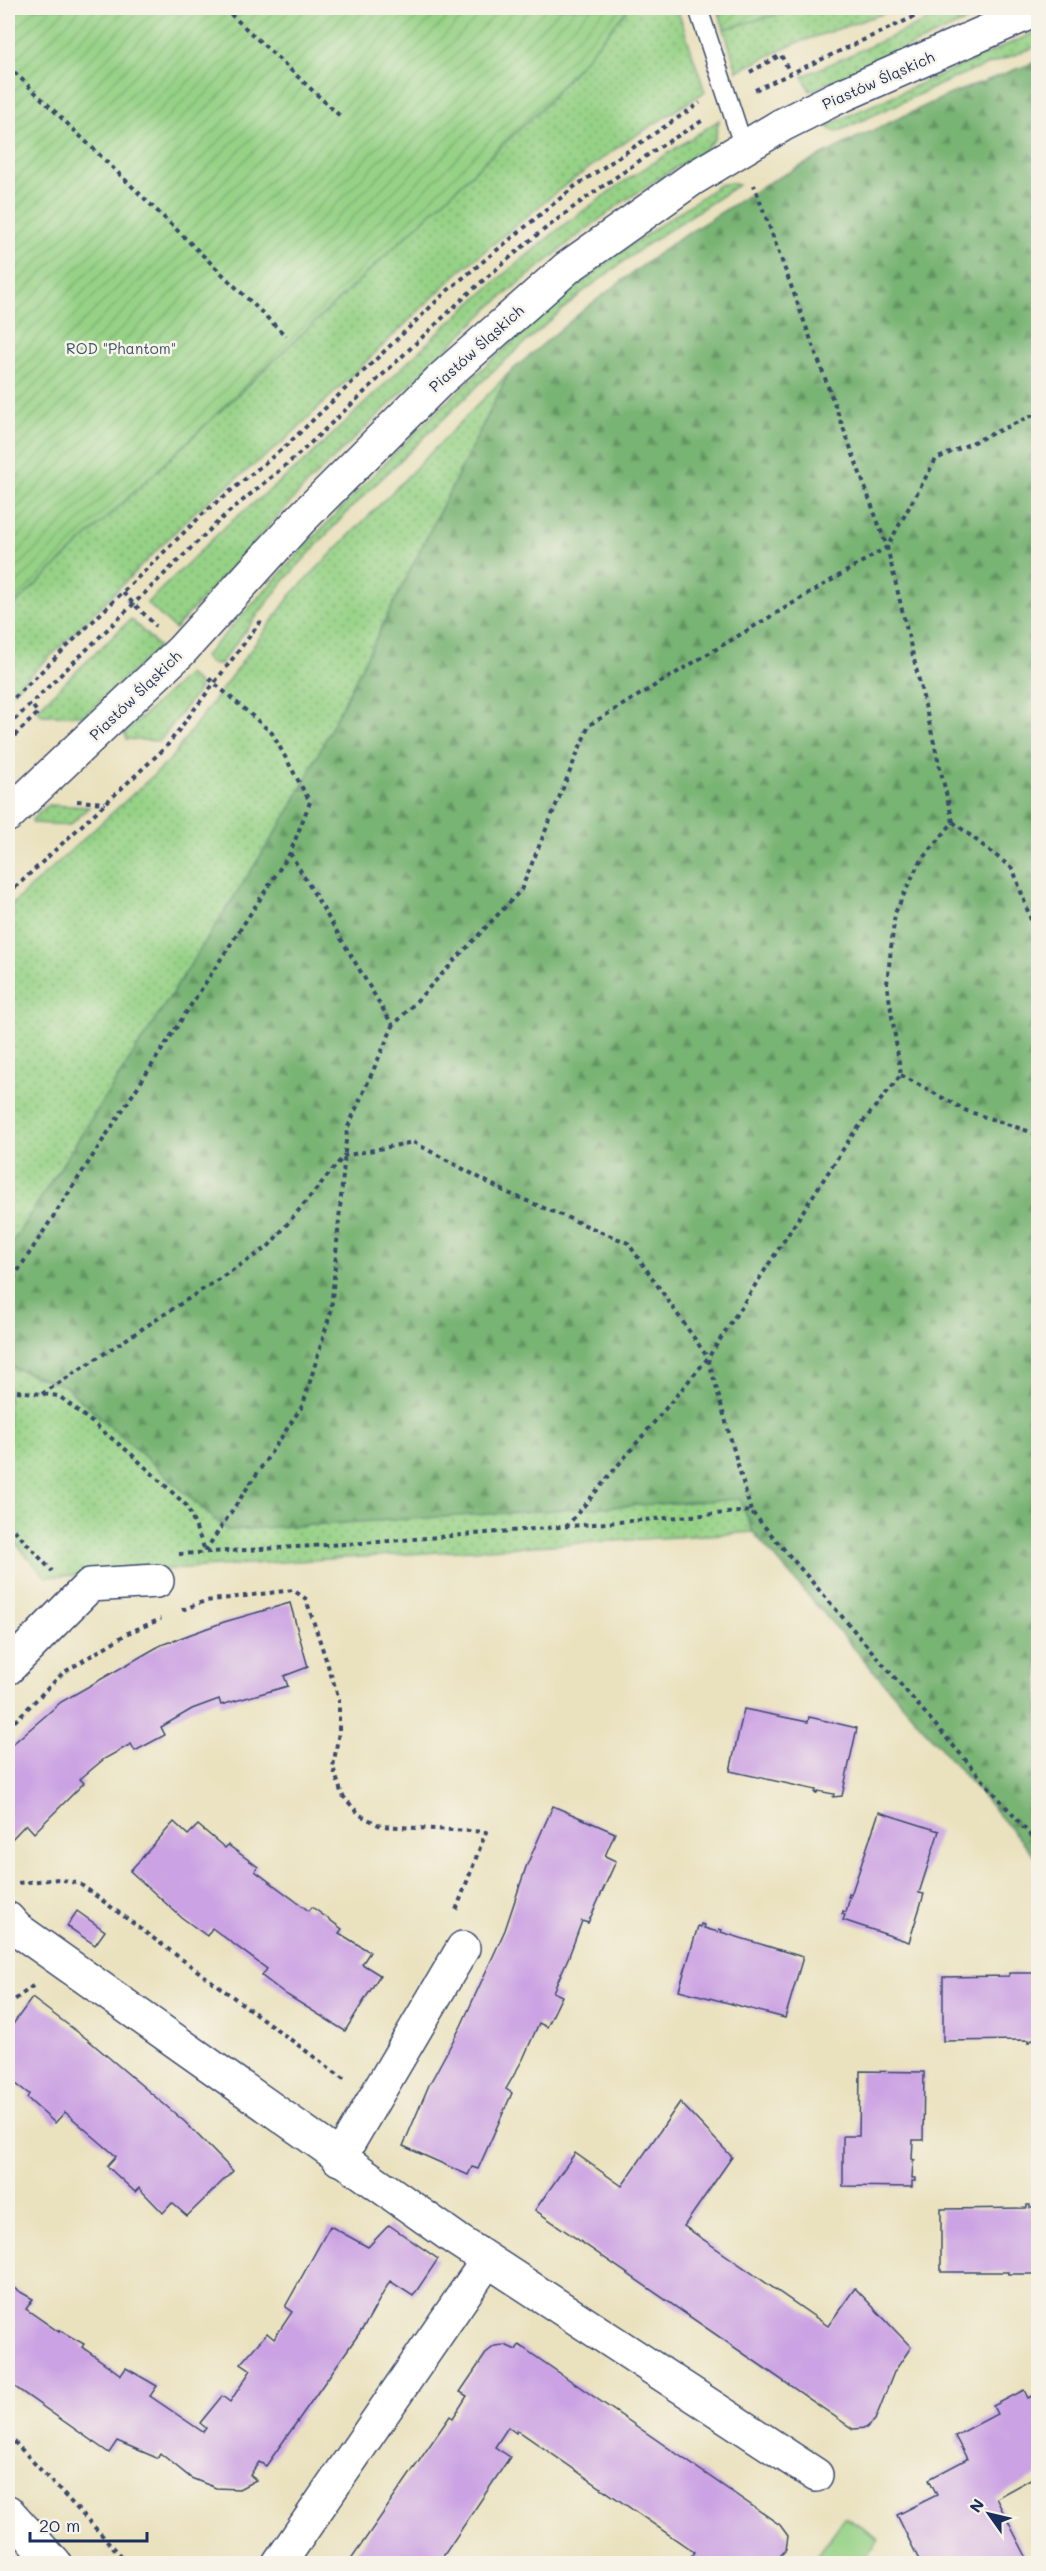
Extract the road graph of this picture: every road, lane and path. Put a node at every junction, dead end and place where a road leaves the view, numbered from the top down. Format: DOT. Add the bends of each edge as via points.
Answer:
graph roads {
  1 [pos="224,8"];
  2 [pos="698,8"];
  3 [pos="933,8"];
  4 [pos="1038,9"];
  5 [pos="8,66"];
  6 [pos="789,72"];
  7 [pos="793,80"];
  8 [pos="724,87"];
  9 [pos="340,116"];
  10 [pos="744,147"];
  11 [pos="743,188"];
  12 [pos="286,336"];
  13 [pos="1038,413"];
  14 [pos="887,548"];
  15 [pos="123,593"];
  16 [pos="264,618"];
  17 [pos="161,631"];
  18 [pos="214,684"];
  19 [pos="8,704"];
  20 [pos="30,704"];
  21 [pos="8,742"];
  22 [pos="8,815"];
  23 [pos="952,822"];
  24 [pos="290,853"];
  25 [pos="8,885"];
  26 [pos="17,886"];
  27 [pos="8,894"];
  28 [pos="1038,940"];
  29 [pos="393,1026"];
  30 [pos="902,1075"];
  31 [pos="1038,1126"];
  32 [pos="1034,1133"];
  33 [pos="1038,1150"];
  34 [pos="344,1156"];
  35 [pos="8,1286"];
  36 [pos="708,1358"];
  37 [pos="8,1390"];
  38 [pos="42,1394"];
  39 [pos="751,1511"];
  40 [pos="566,1526"];
  41 [pos="378,1542"];
  42 [pos="157,1581"];
  43 [pos="8,1668"];
  44 [pos="8,1728"];
  45 [pos="1038,1844"];
  46 [pos="8,1885"];
  47 [pos="453,1917"];
  48 [pos="8,1919"];
  49 [pos="463,1948"];
  50 [pos="41,1980"];
  51 [pos="8,2005"];
  52 [pos="350,2084"];
  53 [pos="339,2159"];
  54 [pos="487,2261"];
  55 [pos="8,2435"];
  56 [pos="816,2475"];
  57 [pos="8,2512"];
  58 [pos="55,2564"];
  59 [pos="129,2564"];
  60 [pos="279,2564"];
  1 -- 9 [label="path"];
  2 -- 8 [label="lane"];
  3 -- 6 [label="path"];
  4 -- 10 [label="street, Piastów Śląskich" via="836,98"];
  5 -- 12 [label="path"];
  6 -- 7 [label="path"];
  6 -- 8 [label="path" via="781,55"];
  8 -- 10 [label="lane"];
  8 -- 15 [label="path" via="574,187 492,252 288,444 206,512"];
  10 -- 22 [label="street, Piastów Śląskich" via="682,185 576,261 473,350 359,459 181,651"];
  11 -- 14 [label="path" via="753,182"];
  13 -- 14 [label="path" via="936,459"];
  14 -- 23 [label="path"];
  14 -- 29 [label="path" via="589,725 521,890"];
  15 -- 17 [label="path"];
  15 -- 19 [label="path"];
  16 -- 18 [label="path"];
  18 -- 24 [label="path" via="272,733 310,802"];
  18 -- 26 [label="path" via="166,747"];
  20 -- 21 [label="path" via="38,713"];
  23 -- 28 [label="path" via="1013,869"];
  23 -- 30 [label="path" via="918,866 895,913 887,984"];
  24 -- 29 [label="path"];
  24 -- 35 [label="path"];
  25 -- 26 [label="path"];
  26 -- 27 [label="path"];
  29 -- 34 [label="path" via="347,1129"];
  30 -- 32 [label="path" via="967,1111"];
  30 -- 36 [label="path" via="853,1134"];
  31 -- 32 [label="path"];
  32 -- 33 [label="path"];
  34 -- 36 [label="path" via="413,1142 508,1193 628,1243"];
  34 -- 38 [label="path" via="268,1247"];
  34 -- 38 [label="path" via="331,1311 303,1406 205,1551 187,1506 130,1453 59,1396"];
  36 -- 39 [label="path"];
  36 -- 40 [label="path"];
  37 -- 38 [label="path"];
  39 -- 40 [label="path"];
  39 -- 45 [label="path"];
  40 -- 41 [label="path"];
  42 -- 43 [label="street" via="90,1585"];
  44 -- 47 [label="path" via="63,1673 128,1633 205,1601 293,1590 306,1599 339,1699 333,1767 342,1795 360,1815 381,1826 486,1832"];
  46 -- 52 [label="path" via="58,1878 80,1884"];
  48 -- 53 [label="street"];
  49 -- 53 [label="street"];
  50 -- 51 [label="path"];
  53 -- 54 [label="street"];
  54 -- 56 [label="street"];
  54 -- 60 [label="street"];
  55 -- 59 [label="path"];
  57 -- 58 [label="street"];
}
